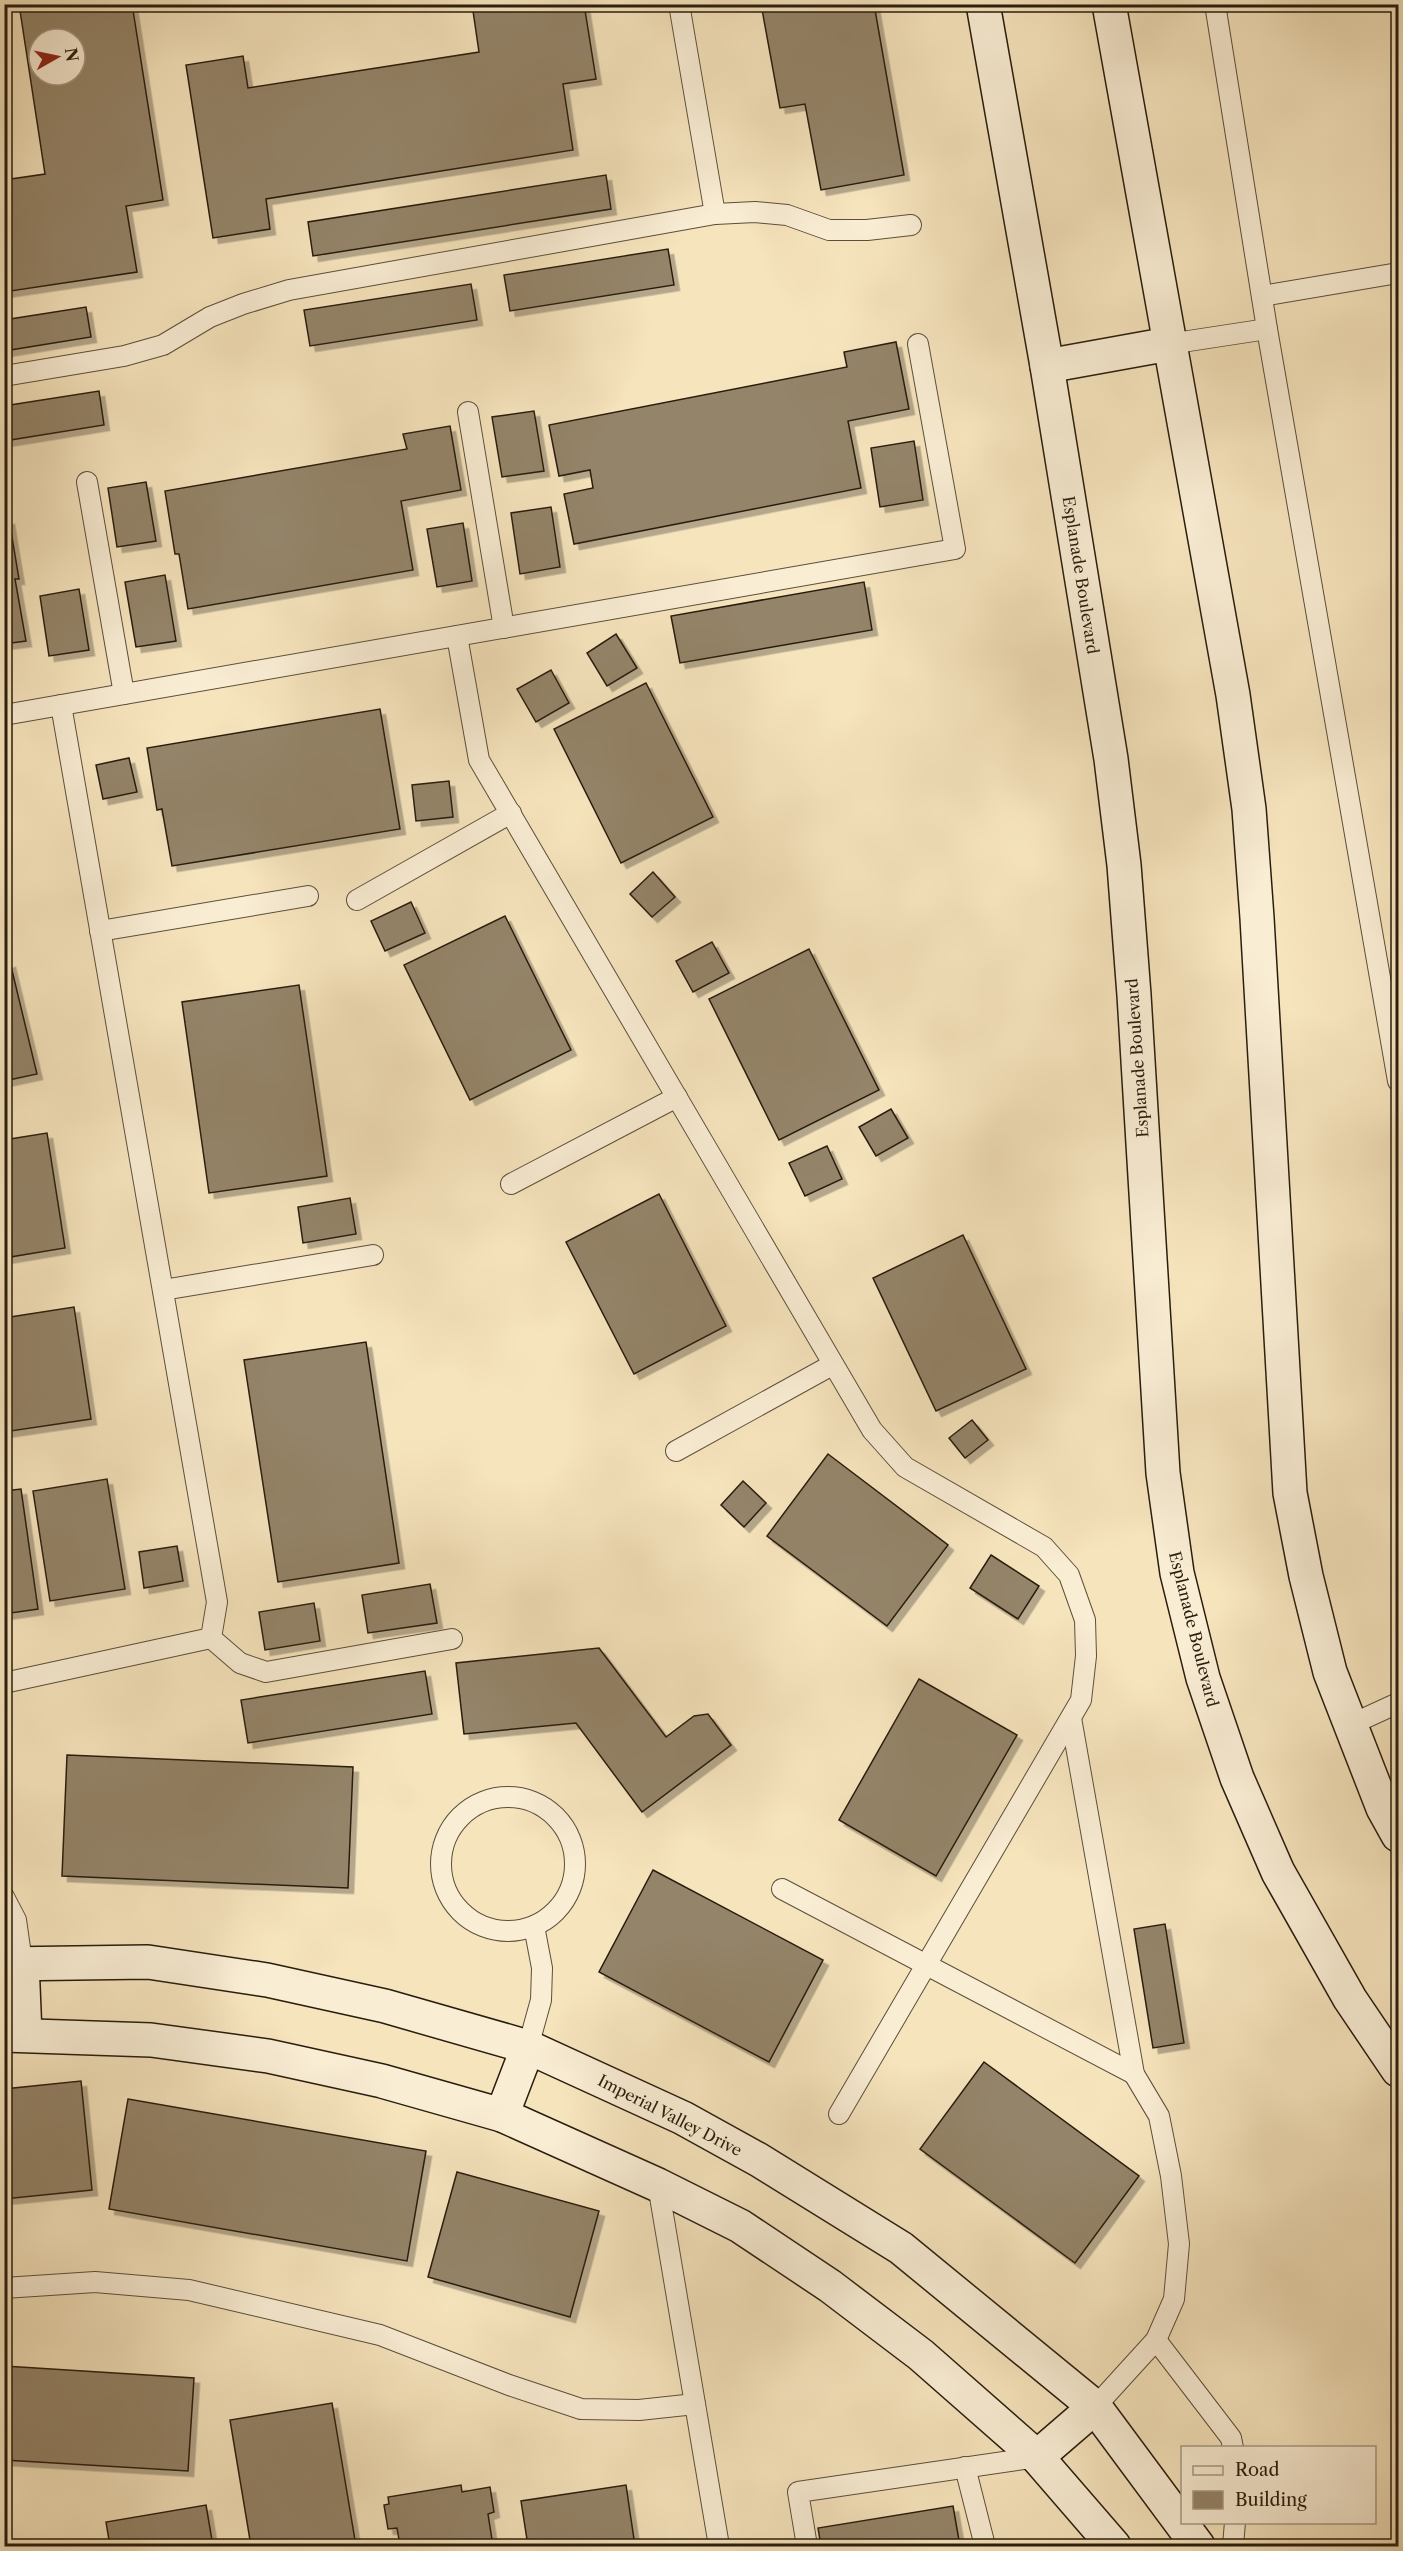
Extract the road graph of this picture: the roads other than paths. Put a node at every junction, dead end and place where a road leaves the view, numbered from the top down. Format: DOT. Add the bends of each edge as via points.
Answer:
graph roads {
  1 [pos="680,4"];
  2 [pos="983,4"];
  3 [pos="1109,4"];
  4 [pos="1215,4"];
  5 [pos="715,214"];
  6 [pos="910,225"];
  7 [pos="1398,273"];
  8 [pos="1262,296"];
  9 [pos="1268,329"];
  10 [pos="918,344"];
  11 [pos="1169,344"];
  12 [pos="1047,366"];
  13 [pos="4,376"];
  14 [pos="468,412"];
  15 [pos="87,482"];
  16 [pos="504,628"];
  17 [pos="457,636"];
  18 [pos="124,694"];
  19 [pos="61,705"];
  20 [pos="4,715"];
  21 [pos="511,813"];
  22 [pos="309,896"];
  23 [pos="357,900"];
  24 [pos="100,931"];
  25 [pos="1398,1081"];
  26 [pos="677,1097"];
  27 [pos="512,1184"];
  28 [pos="373,1255"];
  29 [pos="163,1290"];
  30 [pos="832,1365"];
  31 [pos="676,1451"];
  32 [pos="211,1638"];
  33 [pos="452,1639"];
  34 [pos="4,1683"];
  35 [pos="1398,1703"];
  36 [pos="1071,1718"];
  37 [pos="1350,1725"];
  38 [pos="1398,1835"];
  39 [pos="783,1889"];
  40 [pos="4,1897"];
  41 [pos="534,1926"];
  42 [pos="13,1963"];
  43 [pos="926,1966"];
  44 [pos="15,2035"];
  45 [pos="528,2047"];
  46 [pos="1398,2070"];
  47 [pos="1134,2074"];
  48 [pos="839,2114"];
  49 [pos="502,2115"];
  50 [pos="658,2185"];
  51 [pos="4,2288"];
  52 [pos="1156,2340"];
  53 [pos="695,2404"];
  54 [pos="1095,2408"];
  55 [pos="1233,2446"];
  56 [pos="1036,2457"];
  57 [pos="965,2467"];
  58 [pos="1235,2524"];
  59 [pos="719,2547"];
  60 [pos="807,2547"];
  61 [pos="985,2547"];
  62 [pos="1114,2547"];
  63 [pos="1198,2547"];
  64 [pos="1233,2547"];
  1 -- 5 [label="lane"];
  2 -- 12 [label="street, Esplanade Boulevard"];
  3 -- 11 [label="street"];
  4 -- 8 [label="lane"];
  5 -- 6 [label="lane" via="787,215 829,230"];
  5 -- 13 [label="lane" via="290,290 210,317 163,345 124,356"];
  7 -- 8 [label="lane"];
  8 -- 9 [label="lane"];
  9 -- 11 [label="lane"];
  9 -- 25 [label="lane"];
  10 -- 16 [label="lane" via="955,549"];
  11 -- 12 [label="street"];
  11 -- 37 [label="street" via="1233,695 1249,809 1290,1493 1330,1672"];
  12 -- 46 [label="street, Esplanade Boulevard" via="1112,759 1124,865 1163,1473 1177,1574 1203,1678 1237,1778 1278,1872 1350,1999"];
  14 -- 16 [label="lane"];
  15 -- 18 [label="lane"];
  16 -- 17 [label="lane"];
  17 -- 18 [label="lane"];
  17 -- 21 [label="lane" via="479,760"];
  18 -- 19 [label="lane"];
  19 -- 20 [label="lane"];
  19 -- 24 [label="lane"];
  21 -- 23 [label="lane"];
  21 -- 26 [label="lane"];
  22 -- 24 [label="lane"];
  24 -- 29 [label="lane"];
  26 -- 27 [label="lane"];
  26 -- 30 [label="lane"];
  28 -- 29 [label="lane"];
  29 -- 32 [label="lane" via="217,1602"];
  30 -- 31 [label="lane"];
  30 -- 36 [label="lane" via="872,1430 905,1467 1044,1547 1069,1575 1085,1620 1086,1656 1081,1700"];
  32 -- 33 [label="lane" via="240,1663 266,1672"];
  32 -- 34 [label="lane"];
  35 -- 37 [label="lane"];
  36 -- 43 [label="lane"];
  36 -- 47 [label="lane"];
  37 -- 38 [label="street"];
  39 -- 43 [label="lane"];
  40 -- 42 [label="lane" via="16,1920"];
  41 -- 41 [label="lane" via="567,1897 574,1876 574,1853 567,1833 554,1815 536,1803 515,1798 492,1799 472,1807 450,1831 441,1862 444,1884 454,1904 470,1920 490,1929 512,1932"];
  41 -- 45 [label="lane" via="542,1968 541,2000"];
  42 -- 44 [label="street"];
  42 -- 45 [label="street, Imperial Valley Drive" via="148,1962 267,1980 385,2006"];
  43 -- 47 [label="lane"];
  43 -- 48 [label="lane"];
  44 -- 49 [label="street" via="151,2040 268,2056 382,2081"];
  45 -- 49 [label="street"];
  45 -- 54 [label="street, Imperial Valley Drive" via="682,2118 759,2160 901,2248"];
  47 -- 52 [label="lane" via="1159,2116 1179,2244 1174,2299"];
  49 -- 50 [label="street"];
  50 -- 53 [label="lane"];
  50 -- 56 [label="street" via="740,2226 830,2286 921,2355"];
  51 -- 53 [label="lane" via="95,2282 189,2290 380,2335 581,2409 639,2410"];
  52 -- 54 [label="lane"];
  52 -- 55 [label="lane" via="1231,2438"];
  53 -- 59 [label="lane"];
  54 -- 56 [label="street"];
  54 -- 63 [label="street, Imperial Valley Drive"];
  56 -- 57 [label="lane"];
  56 -- 62 [label="street"];
  57 -- 60 [label="lane" via="798,2492"];
  57 -- 61 [label="lane"];
  58 -- 64 [label="lane"];
}
